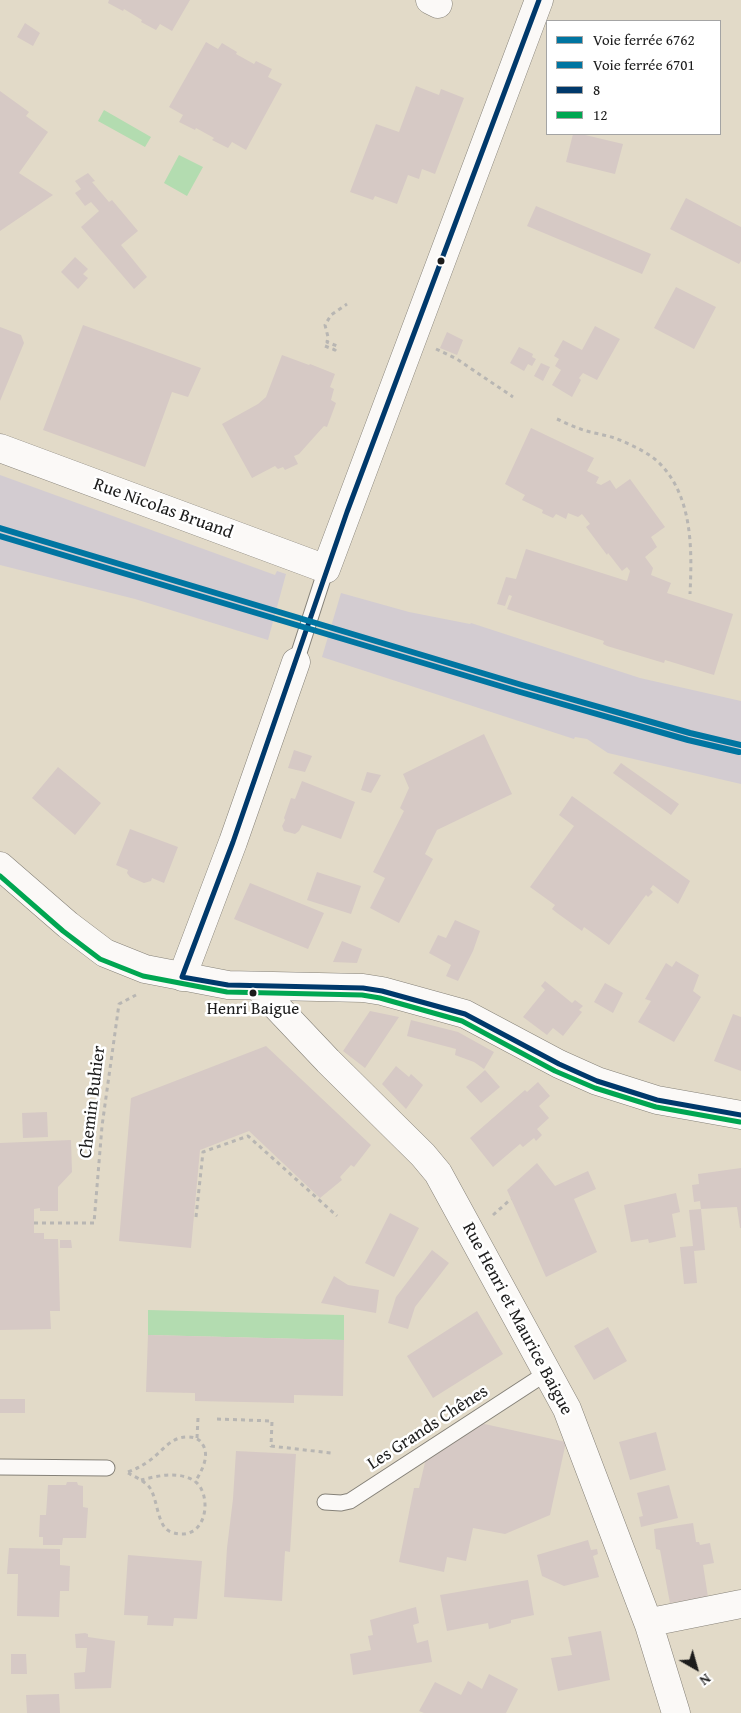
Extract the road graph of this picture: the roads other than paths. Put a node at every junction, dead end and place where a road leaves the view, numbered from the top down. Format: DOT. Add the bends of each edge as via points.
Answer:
graph roads {
  1 [pos="540,0"];
  2 [pos="0,448"];
  3 [pos="326,569"];
  4 [pos="296,662"];
  5 [pos="0,866"];
  6 [pos="182,977"];
  7 [pos="258,987"];
  8 [pos="741,1115"];
  9 [pos="548,1372"];
  10 [pos="0,1467"];
  11 [pos="107,1468"];
  12 [pos="325,1502"];
  13 [pos="741,1604"];
  14 [pos="649,1625"];
  15 [pos="676,1713"];
  1 -- 3 [label="street"];
  2 -- 3 [label="street, Rue Nicolas Bruand"];
  3 -- 4 [label="lane"];
  4 -- 6 [label="street"];
  5 -- 6 [label="street" via="105,953 145,969"];
  6 -- 7 [label="street"];
  7 -- 8 [label="street" via="290,985 382,991 465,1014 597,1081 656,1100"];
  7 -- 9 [label="street, Rue Henri et Maurice Baigue" via="438,1173"];
  9 -- 12 [label="lane, Les Grands Chênes" via="350,1501"];
  9 -- 14 [label="street, Rue Henri et Maurice Baigue" via="567,1409"];
  10 -- 11 [label="lane"];
  13 -- 14 [label="street"];
  14 -- 15 [label="street, Rue Henri et Maurice Baigue"];
}
